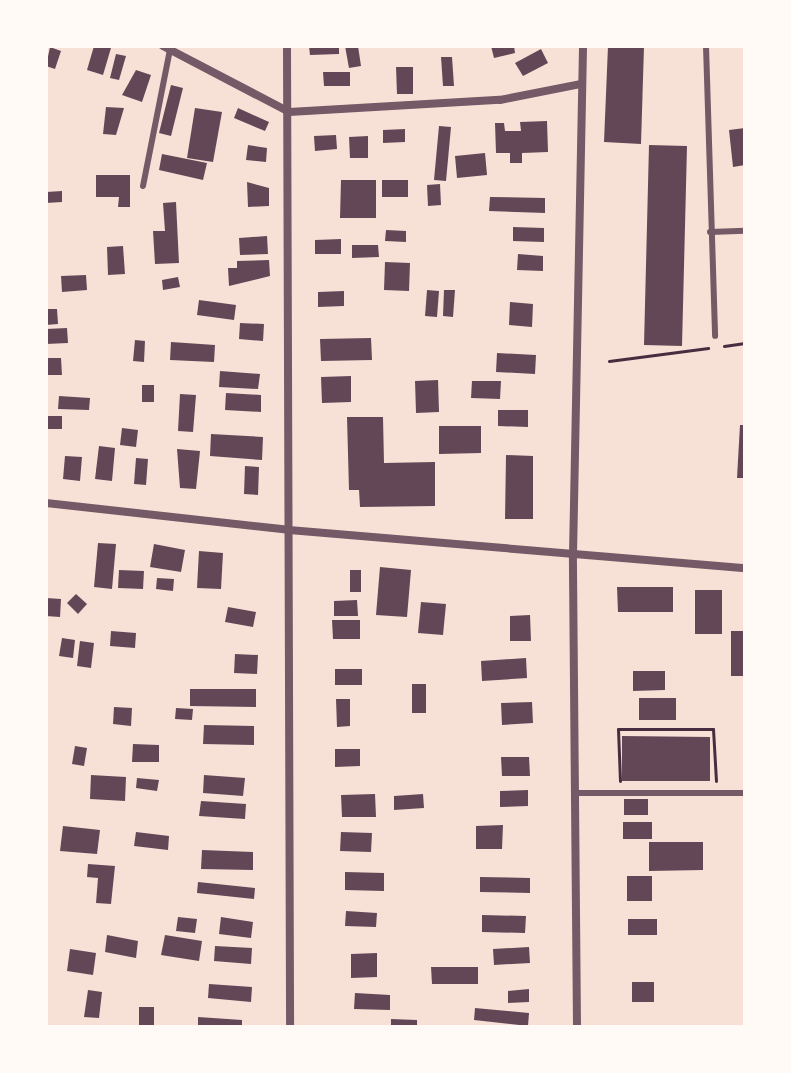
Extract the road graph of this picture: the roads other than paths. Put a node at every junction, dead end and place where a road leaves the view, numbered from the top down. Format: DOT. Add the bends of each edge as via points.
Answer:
graph roads {
  1 [pos="287,46"];
  2 [pos="583,46"];
  3 [pos="706,46"];
  4 [pos="166,48"];
  5 [pos="581,84"];
  6 [pos="289,112"];
  7 [pos="143,186"];
  8 [pos="745,231"];
  9 [pos="710,232"];
  10 [pos="715,336"];
  11 [pos="46,503"];
  12 [pos="289,530"];
  13 [pos="573,555"];
  14 [pos="745,568"];
  15 [pos="578,793"];
  16 [pos="745,793"];
  17 [pos="290,1027"];
  18 [pos="577,1027"];
  1 -- 6 [label="street"];
  2 -- 5 [label="street"];
  3 -- 9 [label="lane"];
  4 -- 6 [label="street"];
  4 -- 7 [label="lane"];
  5 -- 6 [label="street" via="500,100"];
  5 -- 13 [label="street"];
  6 -- 12 [label="street"];
  8 -- 9 [label="lane"];
  9 -- 10 [label="lane"];
  11 -- 12 [label="street"];
  12 -- 13 [label="street"];
  12 -- 17 [label="street"];
  13 -- 14 [label="street"];
  13 -- 15 [label="street"];
  15 -- 16 [label="lane"];
  15 -- 18 [label="street"];
}
